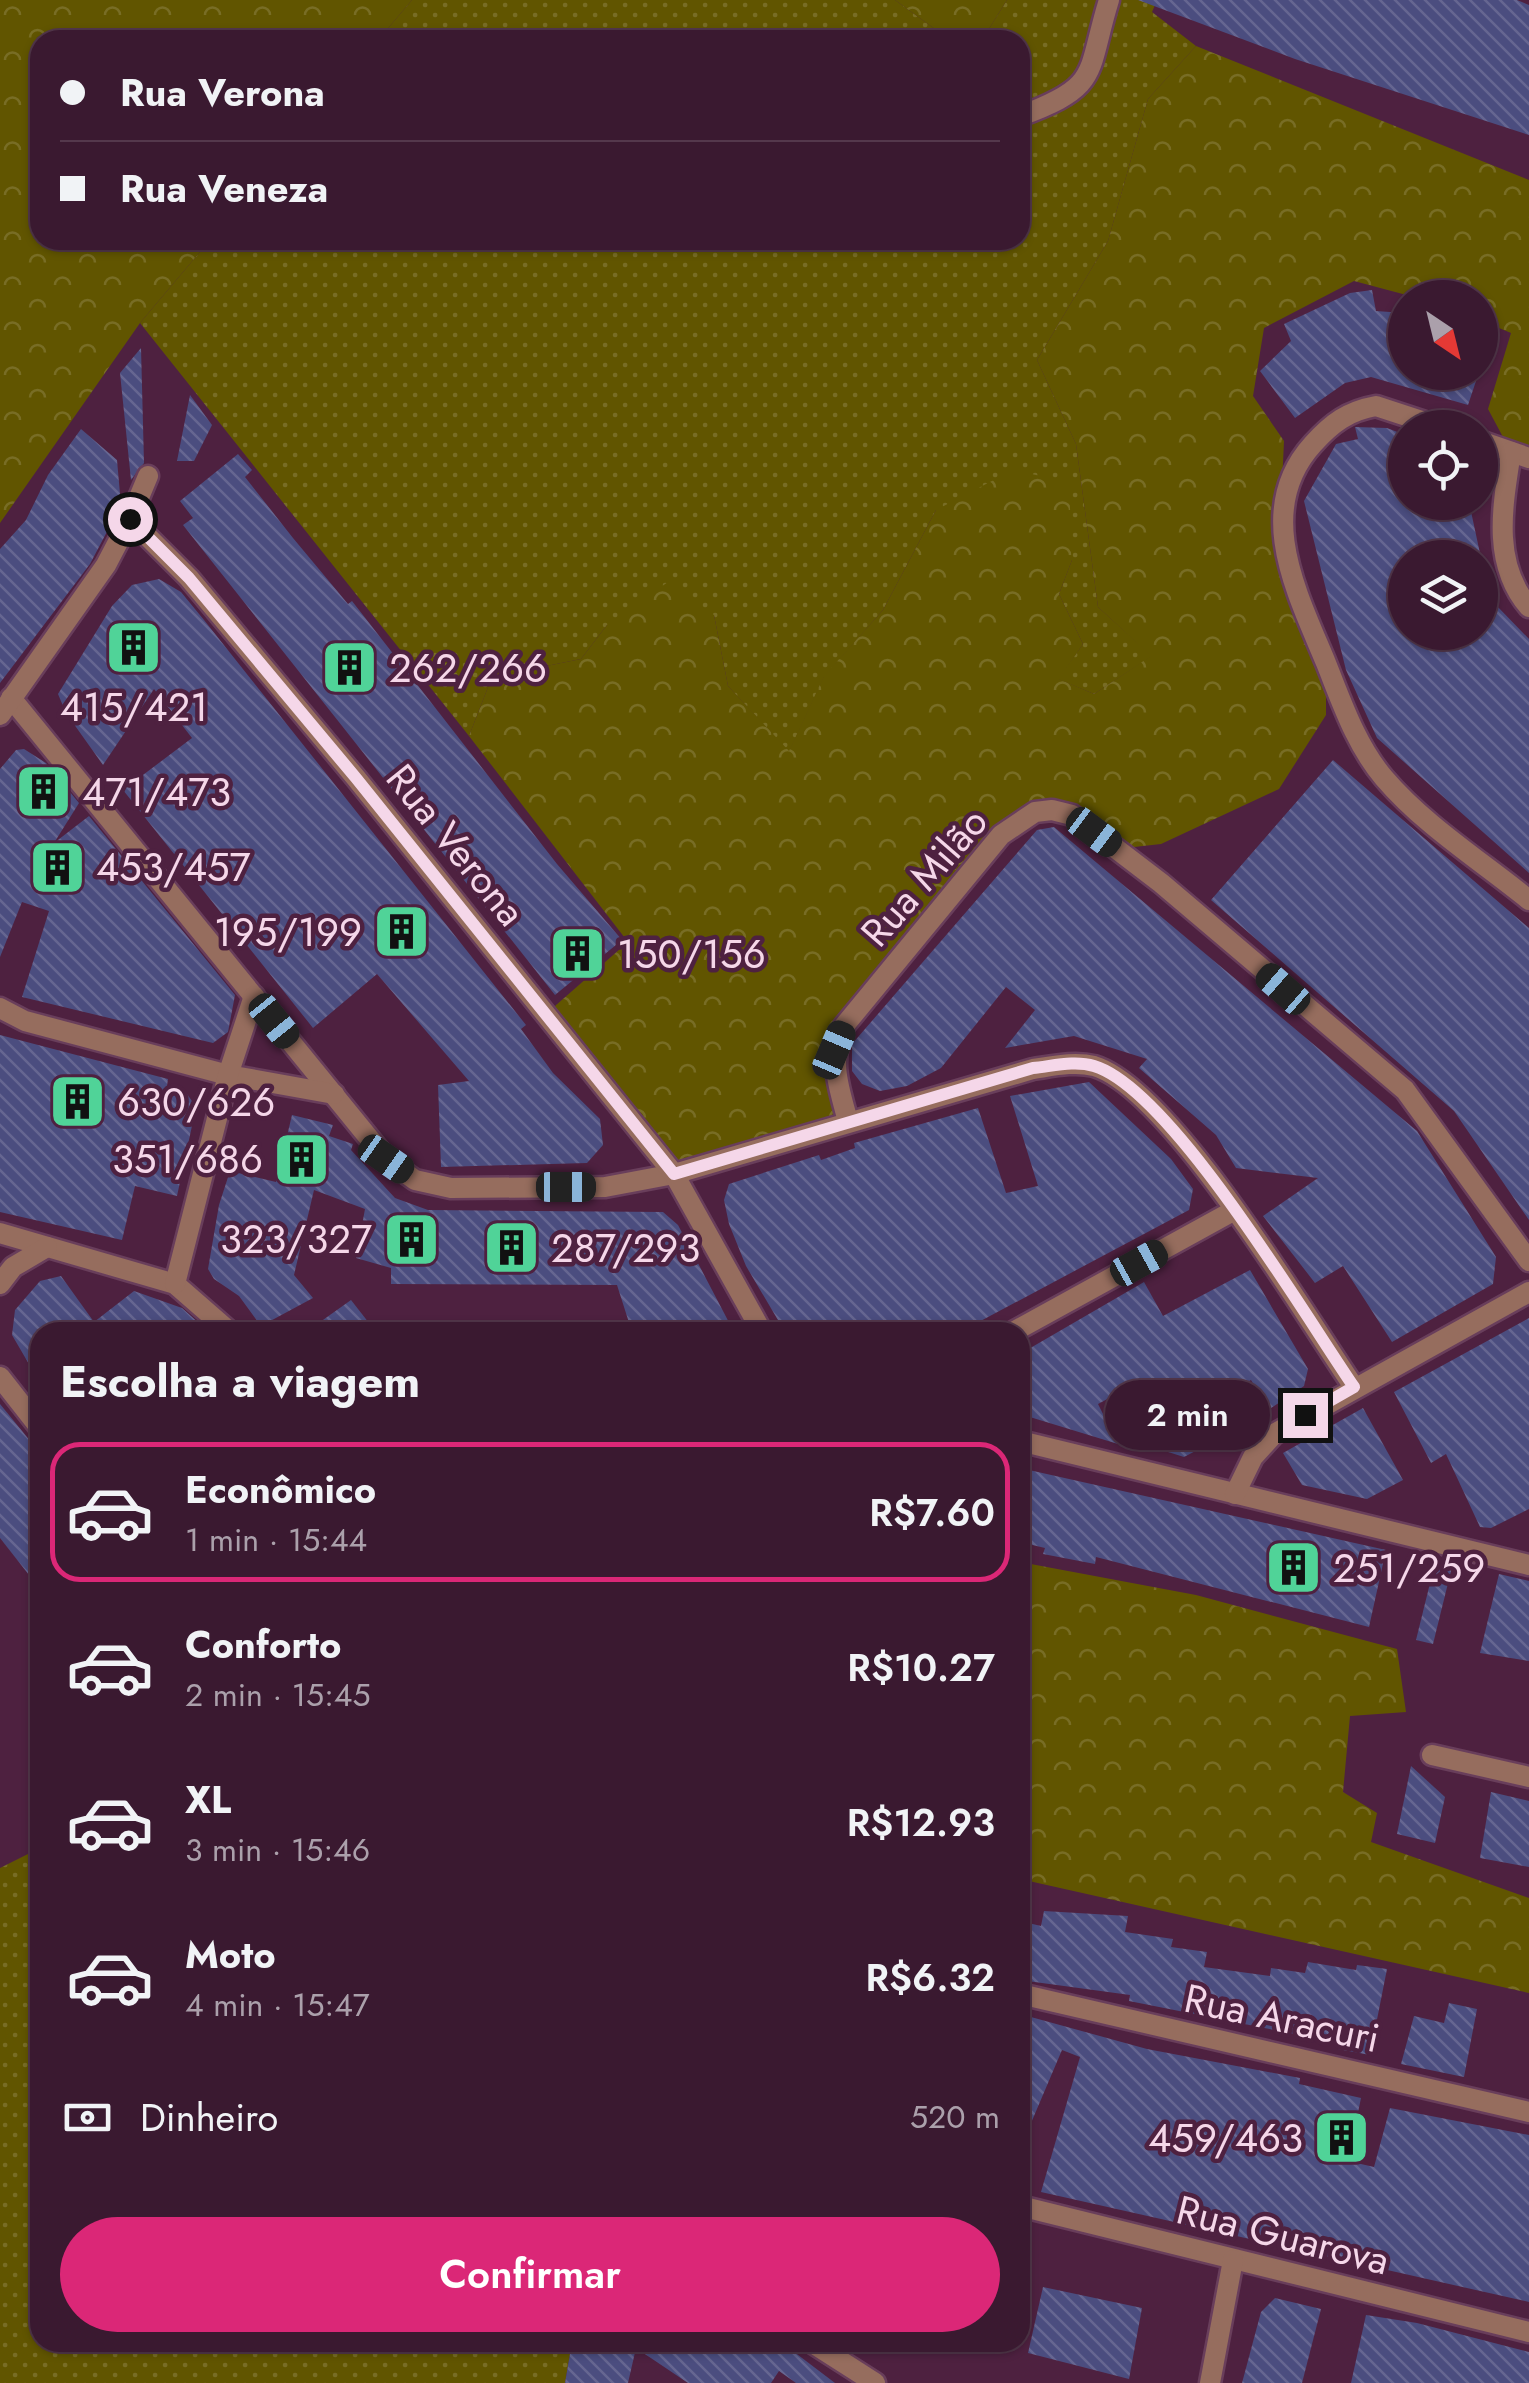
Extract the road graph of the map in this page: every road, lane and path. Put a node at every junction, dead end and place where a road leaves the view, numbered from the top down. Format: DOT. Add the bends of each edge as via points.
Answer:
graph roads {
  1 [pos="1109,0"];
  2 [pos="1030,112"];
  3 [pos="1395,410"];
  4 [pos="1520,455"];
  5 [pos="148,476"];
  6 [pos="130,519"];
  7 [pos="1529,607"];
  8 [pos="6,706"];
  9 [pos="1529,900"];
  10 [pos="254,996"];
  11 [pos="0,1008"];
  12 [pos="228,1075"];
  13 [pos="334,1094"];
  14 [pos="848,1121"];
  15 [pos="674,1174"];
  16 [pos="1233,1211"];
  17 [pos="0,1234"];
  18 [pos="47,1247"];
  19 [pos="1529,1261"];
  20 [pos="0,1284"];
  21 [pos="175,1284"];
  22 [pos="1529,1292"];
  23 [pos="219,1322"];
  24 [pos="756,1322"];
  25 [pos="1030,1323"];
  26 [pos="0,1377"];
  27 [pos="1354,1387"];
  28 [pos="30,1415"];
  29 [pos="1030,1443"];
  30 [pos="1236,1494"];
  31 [pos="1529,1565"];
  32 [pos="1432,1755"];
  33 [pos="1529,1778"];
  34 [pos="1030,1996"];
  35 [pos="1529,2112"];
  36 [pos="1030,2209"];
  37 [pos="1233,2260"];
  38 [pos="1529,2332"];
  39 [pos="823,2352"];
  40 [pos="853,2378"];
  41 [pos="875,2383"];
  42 [pos="1210,2383"];
  1 -- 2 [label="street" via="1084,82"];
  3 -- 9 [label="street" via="1376,406 1344,416 1304,454 1281,506 1292,576 1367,756 1425,816"];
  4 -- 7 [label="street" via="1502,539 1509,573"];
  5 -- 6 [label="street"];
  6 -- 8 [label="street"];
  6 -- 15 [label="street, Rua Verona" via="189,578 356,778"];
  8 -- 10 [label="street"];
  10 -- 12 [label="street"];
  10 -- 13 [label="street"];
  11 -- 12 [label="street" via="26,1021"];
  12 -- 13 [label="street"];
  12 -- 21 [label="street"];
  13 -- 15 [label="street" via="386,1159 416,1180 451,1188 604,1187"];
  14 -- 15 [label="street"];
  14 -- 16 [label="street" via="1033,1068 1094,1066 1138,1095"];
  14 -- 19 [label="street, Rua Milão" via="834,1066 844,1026 1001,835 1026,817 1052,810 1072,815 1161,883 1404,1090"];
  15 -- 24 [label="street, Rua Verona"];
  16 -- 25 [label="street"];
  16 -- 27 [label="street"];
  17 -- 18 [label="street"];
  18 -- 20 [label="street"];
  18 -- 21 [label="street"];
  21 -- 23 [label="street"];
  22 -- 27 [label="street"];
  26 -- 28 [label="street"];
  27 -- 30 [label="street" via="1261,1446"];
  29 -- 30 [label="street"];
  30 -- 31 [label="street"];
  32 -- 33 [label="street"];
  34 -- 35 [label="street, Rua Aracuri"];
  36 -- 37 [label="street, Rua Guarova"];
  37 -- 38 [label="street, Rua Guarova"];
  37 -- 42 [label="street"];
  39 -- 40 [label="street"];
  40 -- 41 [label="street"];
}
